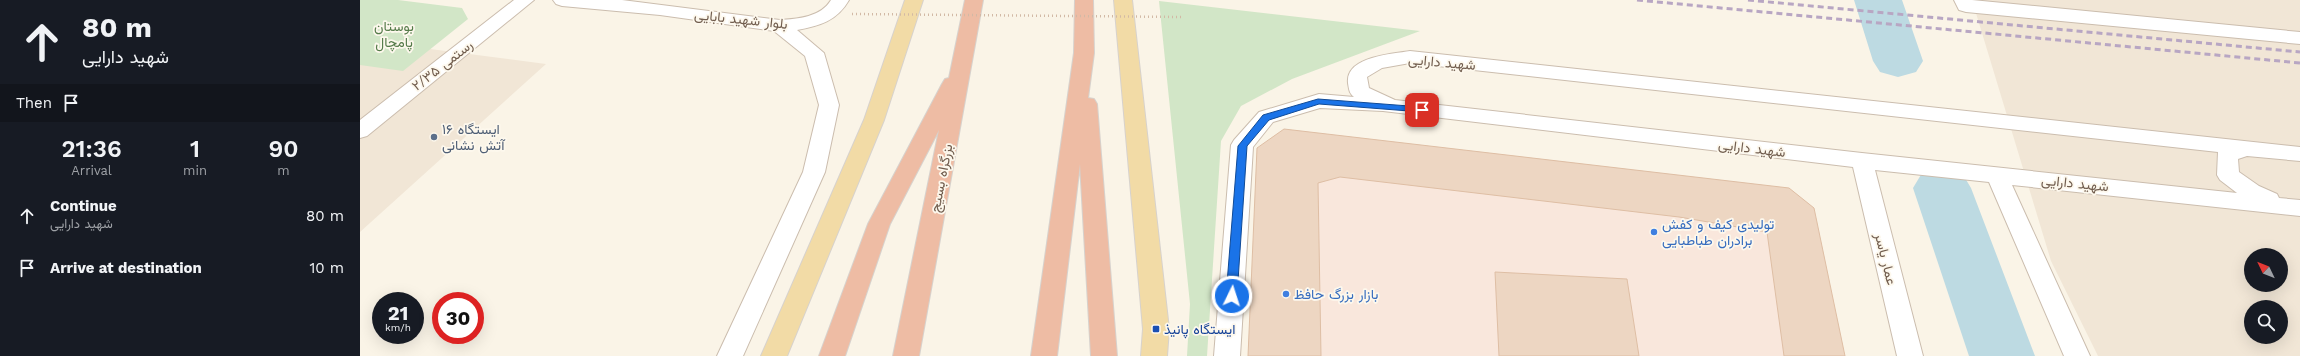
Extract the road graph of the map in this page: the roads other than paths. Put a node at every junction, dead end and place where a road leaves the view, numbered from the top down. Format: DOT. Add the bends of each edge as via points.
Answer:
graph roads {
  1 [pos="525,0"];
  2 [pos="562,0"];
  3 [pos="840,0"];
  4 [pos="914,0"];
  5 [pos="974,0"];
  6 [pos="1084,0"];
  7 [pos="1123,0"];
  8 [pos="1964,3"];
  9 [pos="780,26"];
  10 [pos="2300,38"];
  11 [pos="1084,53"];
  12 [pos="963,62"];
  13 [pos="1391,106"];
  14 [pos="368,116"];
  15 [pos="360,131"];
  16 [pos="2246,148"];
  17 [pos="2300,154"];
  18 [pos="1862,161"];
  19 [pos="1997,175"];
  20 [pos="2292,207"];
  21 [pos="730,356"];
  22 [pos="774,356"];
  23 [pos="832,356"];
  24 [pos="906,356"];
  25 [pos="1044,356"];
  26 [pos="1104,356"];
  27 [pos="1154,356"];
  28 [pos="1227,356"];
  29 [pos="1910,356"];
  30 [pos="2077,356"];
  1 -- 14 [label="street, رستمی ۲/۳۵"];
  2 -- 9 [label="street, بلوار شهید بابایی"];
  3 -- 9 [label="street, بلوار شهید بابایی" via="829,12 814,20"];
  4 -- 22 [label="main road" via="874,120"];
  5 -- 12 [label="highway, بزرگراه بسیج"];
  6 -- 11 [label="highway"];
  7 -- 27 [label="main road" via="1156,329"];
  8 -- 10 [label="street"];
  9 -- 21 [label="street" via="814,53 829,104 814,172"];
  11 -- 25 [label="highway"];
  11 -- 26 [label="highway"];
  12 -- 23 [label="highway" via="879,224"];
  12 -- 24 [label="highway, بزرگراه بسیج"];
  13 -- 16 [label="street, شهید دارایی" via="1359,91 1357,75 1376,63 1410,57"];
  13 -- 18 [label="street, شهید دارایی"];
  13 -- 28 [label="street" via="1318,101 1266,118 1242,146"];
  14 -- 15 [label="street, رستمی ۲/۳۵"];
  16 -- 17 [label="street, شهید دارایی"];
  16 -- 20 [label="street" via="2227,155 2228,175 2251,192"];
  18 -- 19 [label="street, شهید دارایی"];
  18 -- 29 [label="street, عمار یاسر"];
  19 -- 20 [label="street, شهید دارایی"];
  19 -- 30 [label="street"];
}
